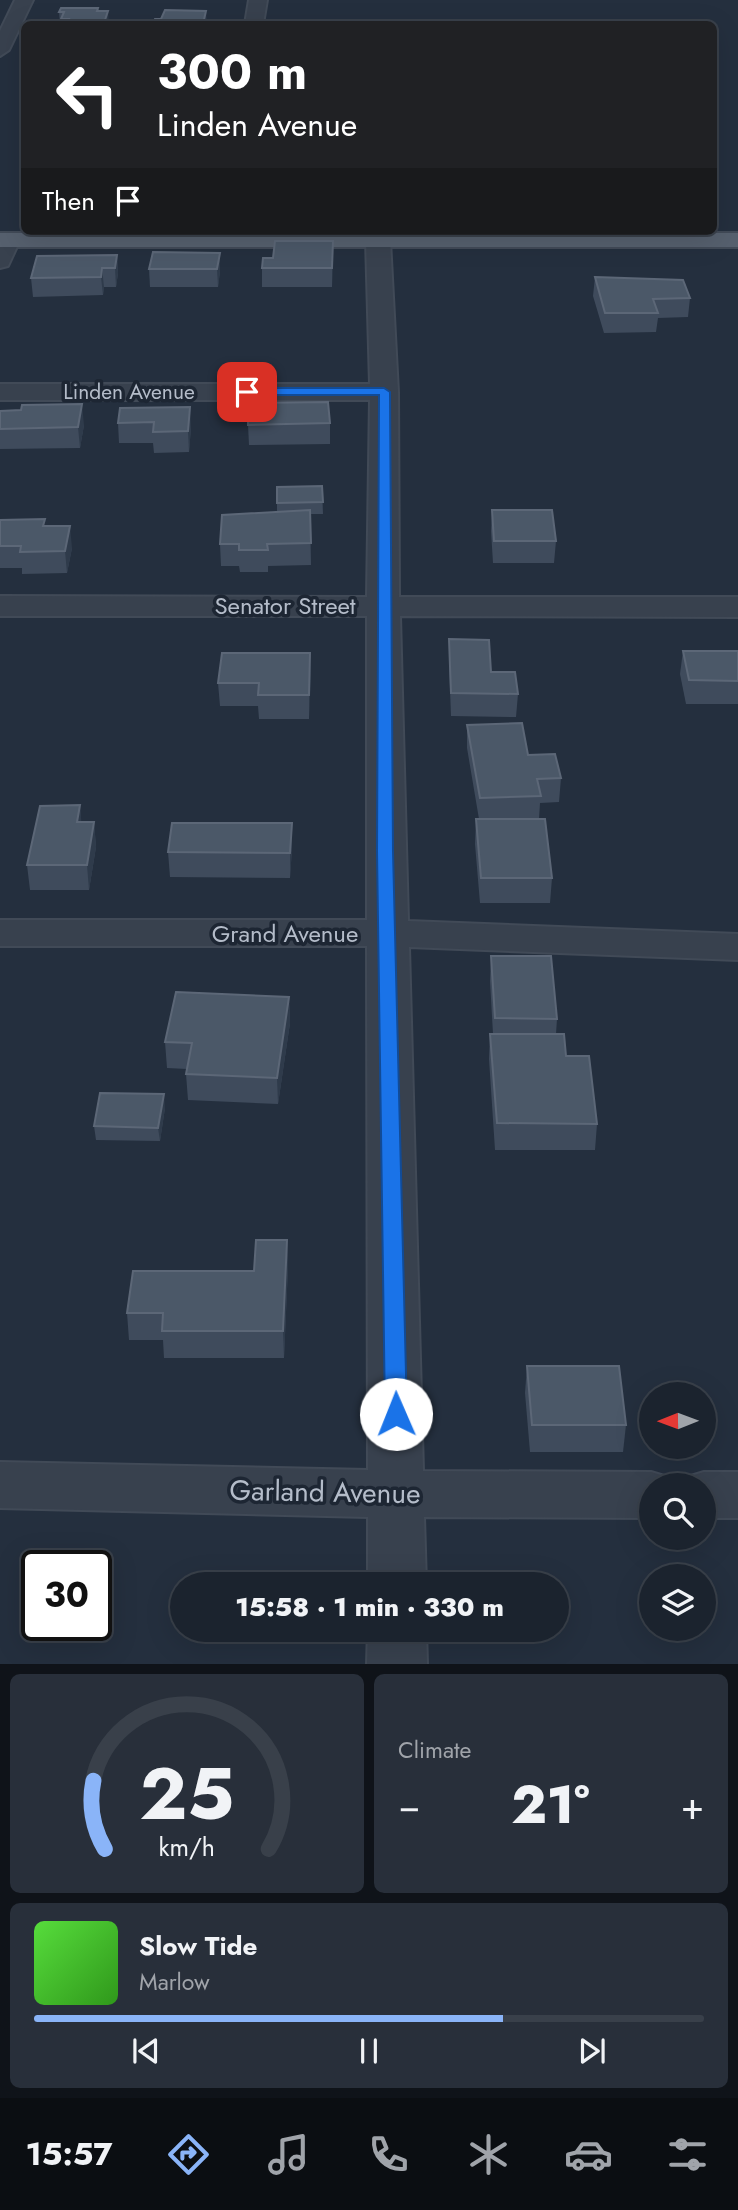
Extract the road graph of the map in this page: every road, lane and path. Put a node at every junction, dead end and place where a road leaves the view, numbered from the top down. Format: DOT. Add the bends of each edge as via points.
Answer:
graph roads {
  1 [pos="24,0"];
  2 [pos="258,0"];
  3 [pos="254,21"];
  4 [pos="0,52"];
  5 [pos="21,54"];
  6 [pos="381,237"];
  7 [pos="738,240"];
  8 [pos="3,247"];
  9 [pos="0,392"];
  10 [pos="384,392"];
  11 [pos="383,605"];
  12 [pos="0,606"];
  13 [pos="738,607"];
  14 [pos="0,933"];
  15 [pos="386,933"];
  16 [pos="738,947"];
  17 [pos="0,1485"];
  18 [pos="397,1494"];
  19 [pos="639,1495"];
  20 [pos="716,1495"];
  21 [pos="738,1495"];
  22 [pos="397,1572"];
  23 [pos="397,1642"];
  24 [pos="397,1664"];
  1 -- 4 [label="street"];
  2 -- 3 [label="street"];
  4 -- 5 [label="street"];
  6 -- 7 [label="main road"];
  6 -- 8 [label="main road"];
  6 -- 10 [label="street"];
  9 -- 10 [label="street, Linden Avenue"];
  10 -- 11 [label="street"];
  11 -- 12 [label="street, Senator Street"];
  11 -- 13 [label="street, Senator Street"];
  11 -- 15 [label="street"];
  14 -- 15 [label="street, Grand Avenue"];
  15 -- 16 [label="street, Grand Avenue"];
  15 -- 18 [label="street"];
  17 -- 18 [label="street, Garland Avenue"];
  18 -- 19 [label="street, Garland Avenue"];
  18 -- 22 [label="street"];
  20 -- 21 [label="street"];
  23 -- 24 [label="street"];
}
